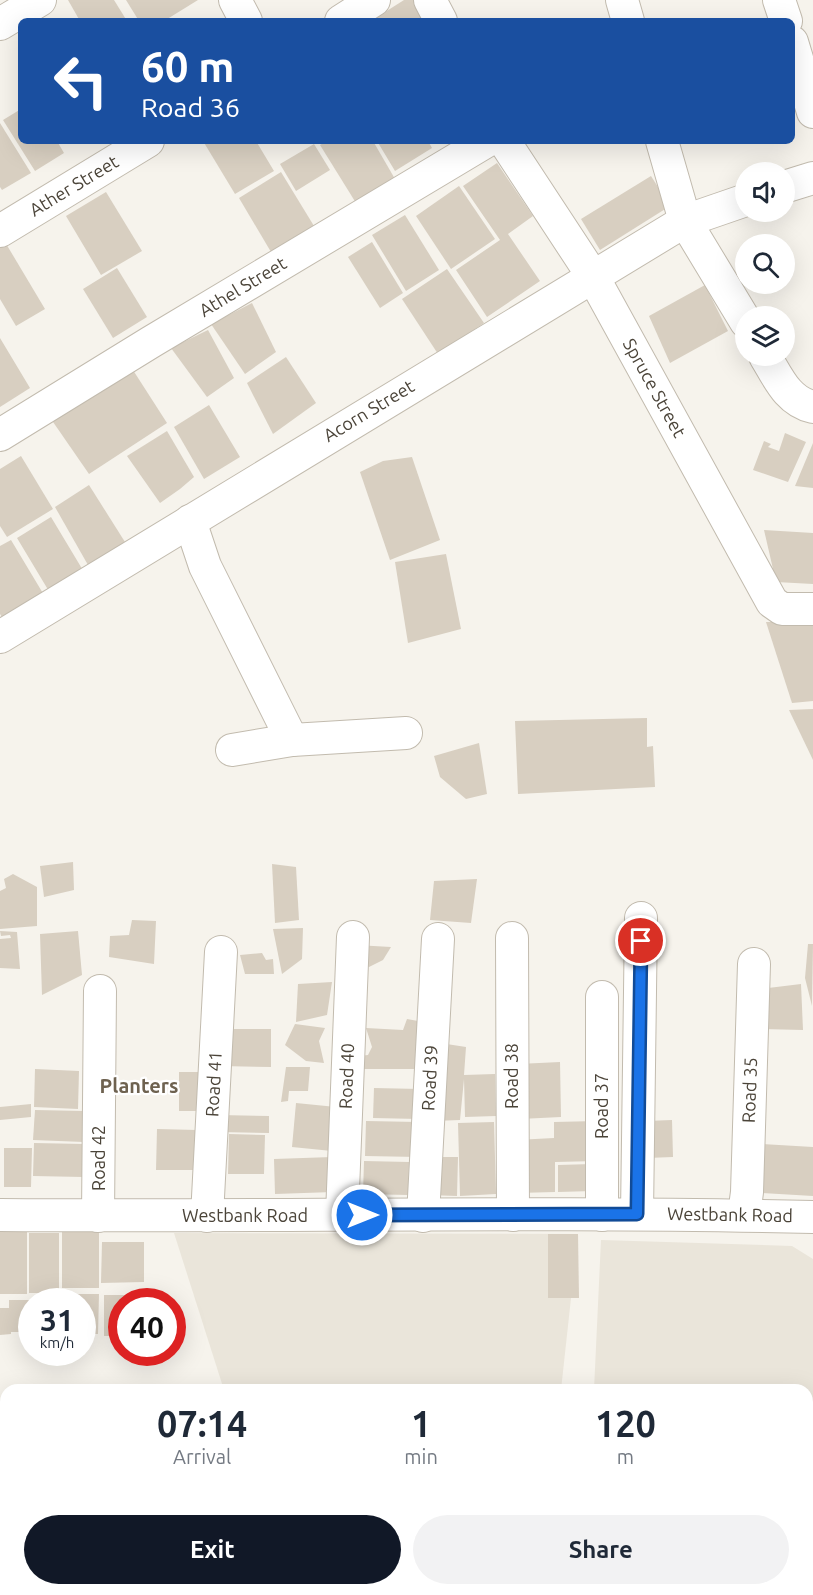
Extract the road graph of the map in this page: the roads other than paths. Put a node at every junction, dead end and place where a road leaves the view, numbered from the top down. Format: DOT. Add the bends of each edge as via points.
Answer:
graph roads {
  1 [pos="40,0"];
  2 [pos="235,0"];
  3 [pos="374,0"];
  4 [pos="430,0"];
  5 [pos="622,0"];
  6 [pos="780,0"];
  7 [pos="244,18"];
  8 [pos="346,18"];
  9 [pos="439,18"];
  10 [pos="627,18"];
  11 [pos="785,18"];
  12 [pos="0,24"];
  13 [pos="795,52"];
  14 [pos="813,112"];
  15 [pos="143,144"];
  16 [pos="482,144"];
  17 [pos="506,144"];
  18 [pos="663,144"];
  19 [pos="813,178"];
  20 [pos="795,184"];
  21 [pos="735,204"];
  22 [pos="685,221"];
  23 [pos="0,231"];
  24 [pos="592,275"];
  25 [pos="736,306"];
  26 [pos="771,366"];
  27 [pos="813,407"];
  28 [pos="0,435"];
  29 [pos="190,521"];
  30 [pos="813,609"];
  31 [pos="0,637"];
  32 [pos="406,733"];
  33 [pos="292,740"];
  34 [pos="232,750"];
  35 [pos="641,918"];
  36 [pos="353,937"];
  37 [pos="512,938"];
  38 [pos="438,939"];
  39 [pos="221,952"];
  40 [pos="754,964"];
  41 [pos="100,991"];
  42 [pos="602,997"];
  43 [pos="637,1214"];
  44 [pos="0,1215"];
  45 [pos="342,1215"];
  46 [pos="513,1215"];
  47 [pos="602,1215"];
  48 [pos="744,1215"];
  49 [pos="98,1216"];
  50 [pos="207,1216"];
  51 [pos="423,1216"];
  52 [pos="813,1217"];
  1 -- 12 [label="street"];
  2 -- 7 [label="street"];
  3 -- 8 [label="street"];
  4 -- 9 [label="street"];
  5 -- 10 [label="street"];
  6 -- 11 [label="street"];
  13 -- 14 [label="street"];
  15 -- 23 [label="street, Ather Street"];
  16 -- 28 [label="street, Athel Street"];
  17 -- 24 [label="street, Spruce Street"];
  18 -- 22 [label="street"];
  19 -- 20 [label="street"];
  21 -- 22 [label="street, Acorn Street"];
  22 -- 24 [label="street, Acorn Street"];
  22 -- 25 [label="street"];
  24 -- 29 [label="street, Acorn Street"];
  24 -- 30 [label="street, Spruce Street" via="772,602 782,609"];
  26 -- 27 [label="street" via="789,396"];
  29 -- 31 [label="street, Acorn Street"];
  29 -- 33 [label="street" via="205,566"];
  32 -- 33 [label="street"];
  33 -- 34 [label="street"];
  35 -- 43 [label="street"];
  36 -- 45 [label="street, Road 40"];
  37 -- 46 [label="street, Road 38"];
  38 -- 51 [label="street, Road 39"];
  39 -- 50 [label="street, Road 41"];
  40 -- 48 [label="street, Road 35"];
  41 -- 49 [label="street, Road 42"];
  42 -- 47 [label="street, Road 37"];
  43 -- 47 [label="street, Westbank Road"];
  43 -- 48 [label="street, Westbank Road"];
  44 -- 49 [label="street, Westbank Road"];
  45 -- 50 [label="street, Westbank Road"];
  45 -- 51 [label="street, Westbank Road"];
  46 -- 47 [label="street, Westbank Road"];
  46 -- 51 [label="street, Westbank Road"];
  48 -- 52 [label="street, Westbank Road"];
  49 -- 50 [label="street, Westbank Road"];
}
